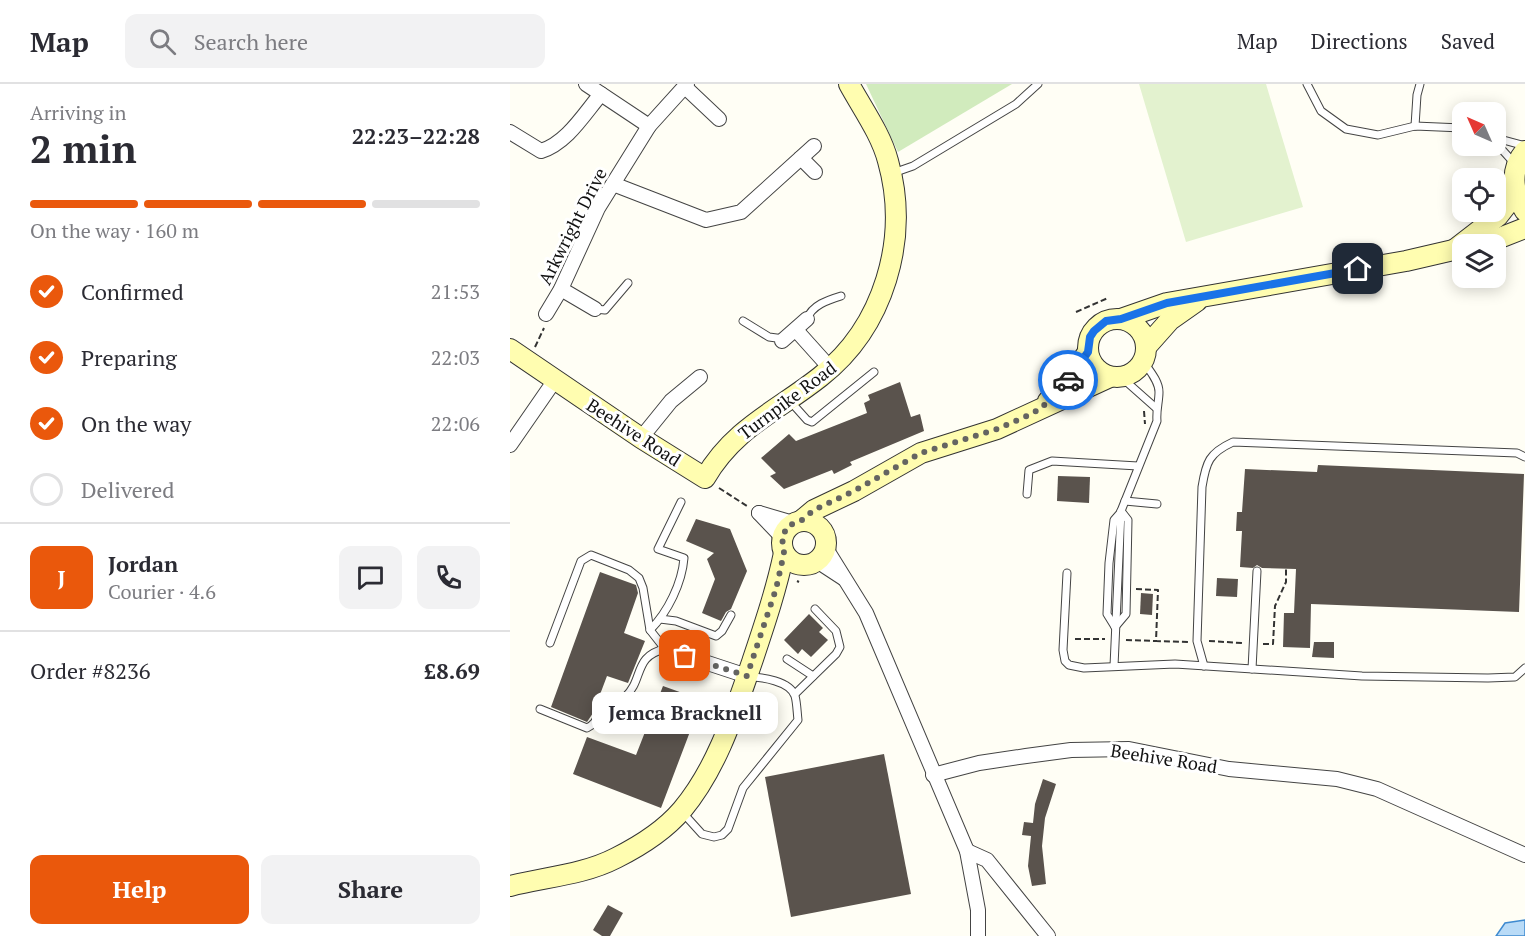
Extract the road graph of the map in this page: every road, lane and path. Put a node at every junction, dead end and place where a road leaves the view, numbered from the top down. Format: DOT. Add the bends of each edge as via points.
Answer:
graph roads {
  1 [pos="586,84"];
  2 [pos="849,84"];
  3 [pos="1038,84"];
  4 [pos="1307,84"];
  5 [pos="1420,84"];
  6 [pos="686,85"];
  7 [pos="601,94"];
  8 [pos="719,119"];
  9 [pos="649,126"];
  10 [pos="1415,126"];
  11 [pos="1452,128"];
  12 [pos="510,132"];
  13 [pos="1506,141"];
  14 [pos="814,146"];
  15 [pos="1525,146"];
  16 [pos="1506,149"];
  17 [pos="801,158"];
  18 [pos="1521,159"];
  19 [pos="815,172"];
  20 [pos="891,173"];
  21 [pos="613,184"];
  22 [pos="1516,193"];
  23 [pos="1525,211"];
  24 [pos="1525,228"];
  25 [pos="1477,234"];
  26 [pos="1506,235"];
  27 [pos="1452,250"];
  28 [pos="628,283"];
  29 [pos="561,289"];
  30 [pos="841,296"];
  31 [pos="1205,297"];
  32 [pos="1108,298"];
  33 [pos="595,309"];
  34 [pos="1076,312"];
  35 [pos="546,314"];
  36 [pos="807,319"];
  37 [pos="1121,319"];
  38 [pos="743,321"];
  39 [pos="796,330"];
  40 [pos="783,340"];
  41 [pos="510,349"];
  42 [pos="1088,352"];
  43 [pos="1145,354"];
  44 [pos="527,361"];
  45 [pos="831,369"];
  46 [pos="874,372"];
  47 [pos="700,377"];
  48 [pos="1115,377"];
  49 [pos="555,380"];
  50 [pos="788,399"];
  51 [pos="1138,404"];
  52 [pos="1156,408"];
  53 [pos="1040,409"];
  54 [pos="1145,425"];
  55 [pos="641,438"];
  56 [pos="510,445"];
  57 [pos="1525,457"];
  58 [pos="1138,466"];
  59 [pos="705,478"];
  60 [pos="854,491"];
  61 [pos="1027,495"];
  62 [pos="1125,501"];
  63 [pos="681,502"];
  64 [pos="1157,504"];
  65 [pos="1121,511"];
  66 [pos="759,513"];
  67 [pos="790,533"];
  68 [pos="811,562"];
  69 [pos="1257,571"];
  70 [pos="1067,573"];
  71 [pos="1136,580"];
  72 [pos="776,589"];
  73 [pos="815,609"];
  74 [pos="731,615"];
  75 [pos="660,619"];
  76 [pos="1115,627"];
  77 [pos="650,630"];
  78 [pos="550,643"];
  79 [pos="1184,643"];
  80 [pos="665,649"];
  81 [pos="787,659"];
  82 [pos="1114,666"];
  83 [pos="1204,666"];
  84 [pos="1525,668"];
  85 [pos="1252,669"];
  86 [pos="747,676"];
  87 [pos="813,676"];
  88 [pos="795,694"];
  89 [pos="540,709"];
  90 [pos="933,775"];
  91 [pos="681,811"];
  92 [pos="967,851"];
  93 [pos="1525,855"];
  94 [pos="510,886"];
  95 [pos="978,936"];
  96 [pos="1048,936"];
  1 -- 7 [label="street"];
  2 -- 20 [label="street, Turnpike Road" via="884,147"];
  3 -- 20 [label="lane" via="1016,104 913,166"];
  4 -- 10 [label="lane" via="1321,111 1346,129 1378,135"];
  5 -- 10 [label="lane"];
  6 -- 8 [label="street, Arkwright Drive"];
  6 -- 9 [label="street, Arkwright Drive"];
  7 -- 9 [label="street"];
  7 -- 12 [label="street" via="551,148 542,151"];
  9 -- 21 [label="street, Arkwright Drive"];
  10 -- 11 [label="lane"];
  13 -- 15 [label="lane"];
  14 -- 17 [label="street"];
  16 -- 18 [label="lane"];
  17 -- 19 [label="street"];
  17 -- 21 [label="street" via="741,212 706,220"];
  18 -- 22 [label="street" via="1514,184"];
  20 -- 45 [label="street, Turnpike Road" via="896,229 891,267 869,322"];
  21 -- 29 [label="street, Arkwright Drive"];
  22 -- 23 [label="street"];
  22 -- 25 [label="street"];
  24 -- 26 [label="street"];
  27 -- 31 [label="street"];
  28 -- 33 [label="lane" via="605,310"];
  29 -- 33 [label="street"];
  29 -- 35 [label="street, Arkwright Drive"];
  30 -- 36 [label="lane" via="825,301"];
  31 -- 37 [label="street" via="1167,303"];
  31 -- 43 [label="street" via="1177,314"];
  32 -- 34 [label="path"];
  35 -- 44 [label="path, Arkwright Drive" via="547,321"];
  36 -- 39 [label="street"];
  37 -- 42 [label="street" via="1099,325 1090,337"];
  37 -- 43 [label="street" via="1135,326 1144,339"];
  38 -- 40 [label="lane" via="769,337"];
  39 -- 40 [label="street"];
  39 -- 45 [label="street"];
  41 -- 44 [label="street, Beehive Road"];
  42 -- 48 [label="street" via="1094,367"];
  42 -- 53 [label="street" via="1062,388"];
  43 -- 48 [label="street" via="1130,375"];
  43 -- 52 [label="lane" via="1159,390"];
  44 -- 49 [label="street, Beehive Road"];
  45 -- 50 [label="street, Turnpike Road"];
  46 -- 50 [label="lane" via="812,422"];
  47 -- 55 [label="street" via="671,401"];
  48 -- 52 [label="lane"];
  48 -- 53 [label="street"];
  49 -- 55 [label="street, Beehive Road"];
  49 -- 56 [label="street"];
  50 -- 59 [label="street, Turnpike Road" via="738,436"];
  51 -- 54 [label="path" via="1144,410"];
  52 -- 58 [label="lane" via="1157,421"];
  53 -- 60 [label="street" via="997,429 921,453"];
  55 -- 59 [label="street, Beehive Road"];
  57 -- 83 [label="lane" via="1517,453 1233,442 1217,449 1205,467 1203,487 1197,641"];
  58 -- 61 [label="lane" via="1052,461 1029,470"];
  58 -- 62 [label="lane"];
  59 -- 66 [label="path"];
  60 -- 67 [label="street" via="814,510"];
  60 -- 68 [label="street" via="834,517"];
  62 -- 64 [label="lane"];
  62 -- 65 [label="lane"];
  63 -- 75 [label="lane" via="658,549 684,558 683,573"];
  65 -- 76 [label="lane" via="1114,520 1109,563 1107,614"];
  65 -- 76 [label="lane" via="1128,520 1126,614"];
  66 -- 67 [label="street"];
  67 -- 68 [label="street" via="792,562"];
  67 -- 68 [label="street" via="815,524"];
  67 -- 72 [label="street"];
  68 -- 72 [label="street"];
  68 -- 90 [label="street" via="845,579 866,613"];
  69 -- 85 [label="lane"];
  70 -- 82 [label="lane" via="1065,661 1084,668"];
  71 -- 79 [label="path" via="1135,589 1158,590 1156,640"];
  72 -- 86 [label="street"];
  73 -- 87 [label="lane" via="836,631 840,647"];
  74 -- 75 [label="lane" via="716,636"];
  75 -- 77 [label="lane"];
  76 -- 82 [label="lane"];
  77 -- 78 [label="lane" via="639,578 591,555 581,561"];
  77 -- 80 [label="lane"];
  80 -- 86 [label="street"];
  80 -- 89 [label="lane" via="648,655 631,691 606,705 587,728"];
  81 -- 87 [label="lane"];
  82 -- 83 [label="lane"];
  83 -- 85 [label="lane"];
  84 -- 85 [label="lane" via="1515,677 1488,678"];
  86 -- 88 [label="lane" via="782,684"];
  86 -- 91 [label="street" via="712,764"];
  87 -- 88 [label="lane"];
  88 -- 91 [label="lane" via="798,720 743,788 728,829 714,837 702,834"];
  90 -- 92 [label="street"];
  90 -- 93 [label="street, Beehive Road" via="979,763 1071,750 1129,749 1229,769 1337,779 1377,789"];
  91 -- 94 [label="street" via="664,828 614,860"];
  92 -- 95 [label="street" via="978,910"];
  92 -- 96 [label="street" via="987,860"];
}
